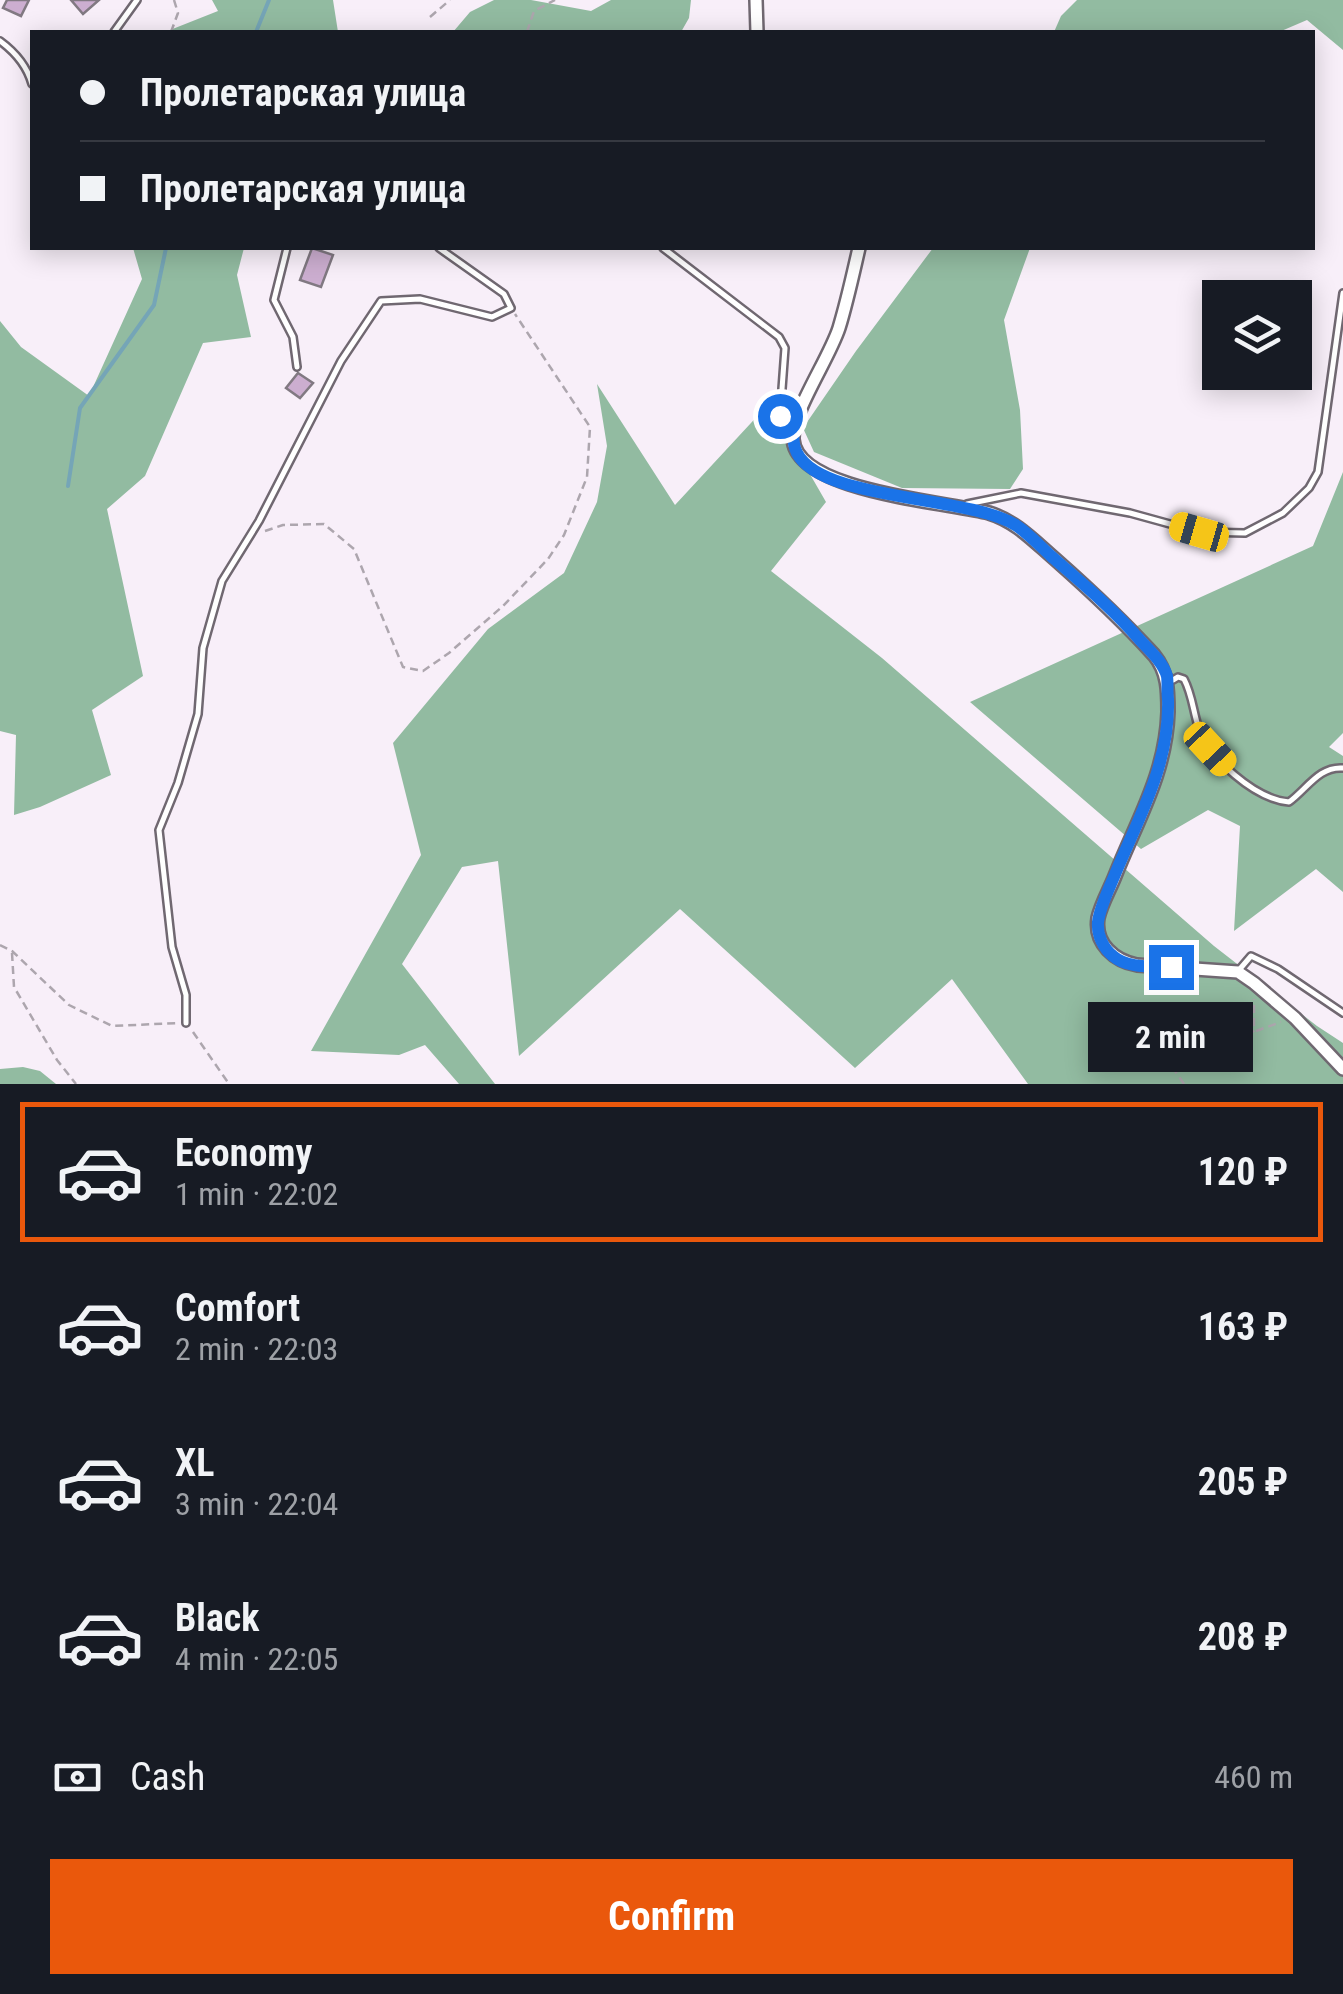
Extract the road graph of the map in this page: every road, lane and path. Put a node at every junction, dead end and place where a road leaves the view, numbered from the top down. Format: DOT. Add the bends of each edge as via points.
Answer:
graph roads {
  1 [pos="137,0"];
  2 [pos="174,0"];
  3 [pos="450,0"];
  4 [pos="555,0"];
  5 [pos="756,0"];
  6 [pos="430,16"];
  7 [pos="115,30"];
  8 [pos="171,30"];
  9 [pos="528,30"];
  10 [pos="757,30"];
  11 [pos="0,41"];
  12 [pos="30,76"];
  13 [pos="286,250"];
  14 [pos="442,250"];
  15 [pos="666,250"];
  16 [pos="859,250"];
  17 [pos="1343,293"];
  18 [pos="510,308"];
  19 [pos="297,367"];
  20 [pos="796,416"];
  21 [pos="954,506"];
  22 [pos="250,536"];
  23 [pos="1166,675"];
  24 [pos="1343,768"];
  25 [pos="0,944"];
  26 [pos="12,951"];
  27 [pos="1238,972"];
  28 [pos="1254,982"];
  29 [pos="1343,1013"];
  30 [pos="1294,1018"];
  31 [pos="186,1023"];
  32 [pos="1254,1031"];
  33 [pos="1343,1069"];
  34 [pos="76,1084"];
  35 [pos="229,1084"];
  36 [pos="1184,1084"];
  1 -- 7 [label="lane"];
  2 -- 8 [label="path" via="178,14"];
  3 -- 6 [label="path"];
  4 -- 9 [label="path" via="534,11"];
  5 -- 10 [label="street"];
  11 -- 12 [label="lane"];
  13 -- 19 [label="lane" via="274,300 292,337"];
  14 -- 18 [label="lane" via="504,294"];
  15 -- 20 [label="lane" via="779,337 785,348 780,416"];
  16 -- 20 [label="street" via="839,328"];
  17 -- 21 [label="lane" via="1318,472 1283,513 1245,532 1199,532 1021,493"];
  18 -- 22 [label="lane" via="492,317 420,298 381,301"];
  18 -- 22 [label="path" via="590,427 587,476 564,535 504,606 423,671 404,667 354,549 324,524 283,525"];
  20 -- 21 [label="street" via="793,440 814,470"];
  21 -- 23 [label="street" via="1016,525 1125,624"];
  22 -- 31 [label="lane" via="222,581 203,648 198,714 159,830"];
  23 -- 24 [label="lane" via="1184,679 1198,729 1248,786 1289,802 1324,771"];
  23 -- 27 [label="street" via="1162,760 1098,932 1123,962"];
  25 -- 26 [label="path"];
  26 -- 31 [label="path" via="69,1005 112,1026"];
  26 -- 34 [label="path" via="14,987"];
  27 -- 28 [label="street"];
  27 -- 29 [label="lane" via="1250,956"];
  28 -- 30 [label="street"];
  28 -- 32 [label="path"];
  30 -- 32 [label="path"];
  30 -- 33 [label="street"];
  31 -- 35 [label="path"];
  32 -- 36 [label="path" via="1190,1048 1173,1068"];
}
